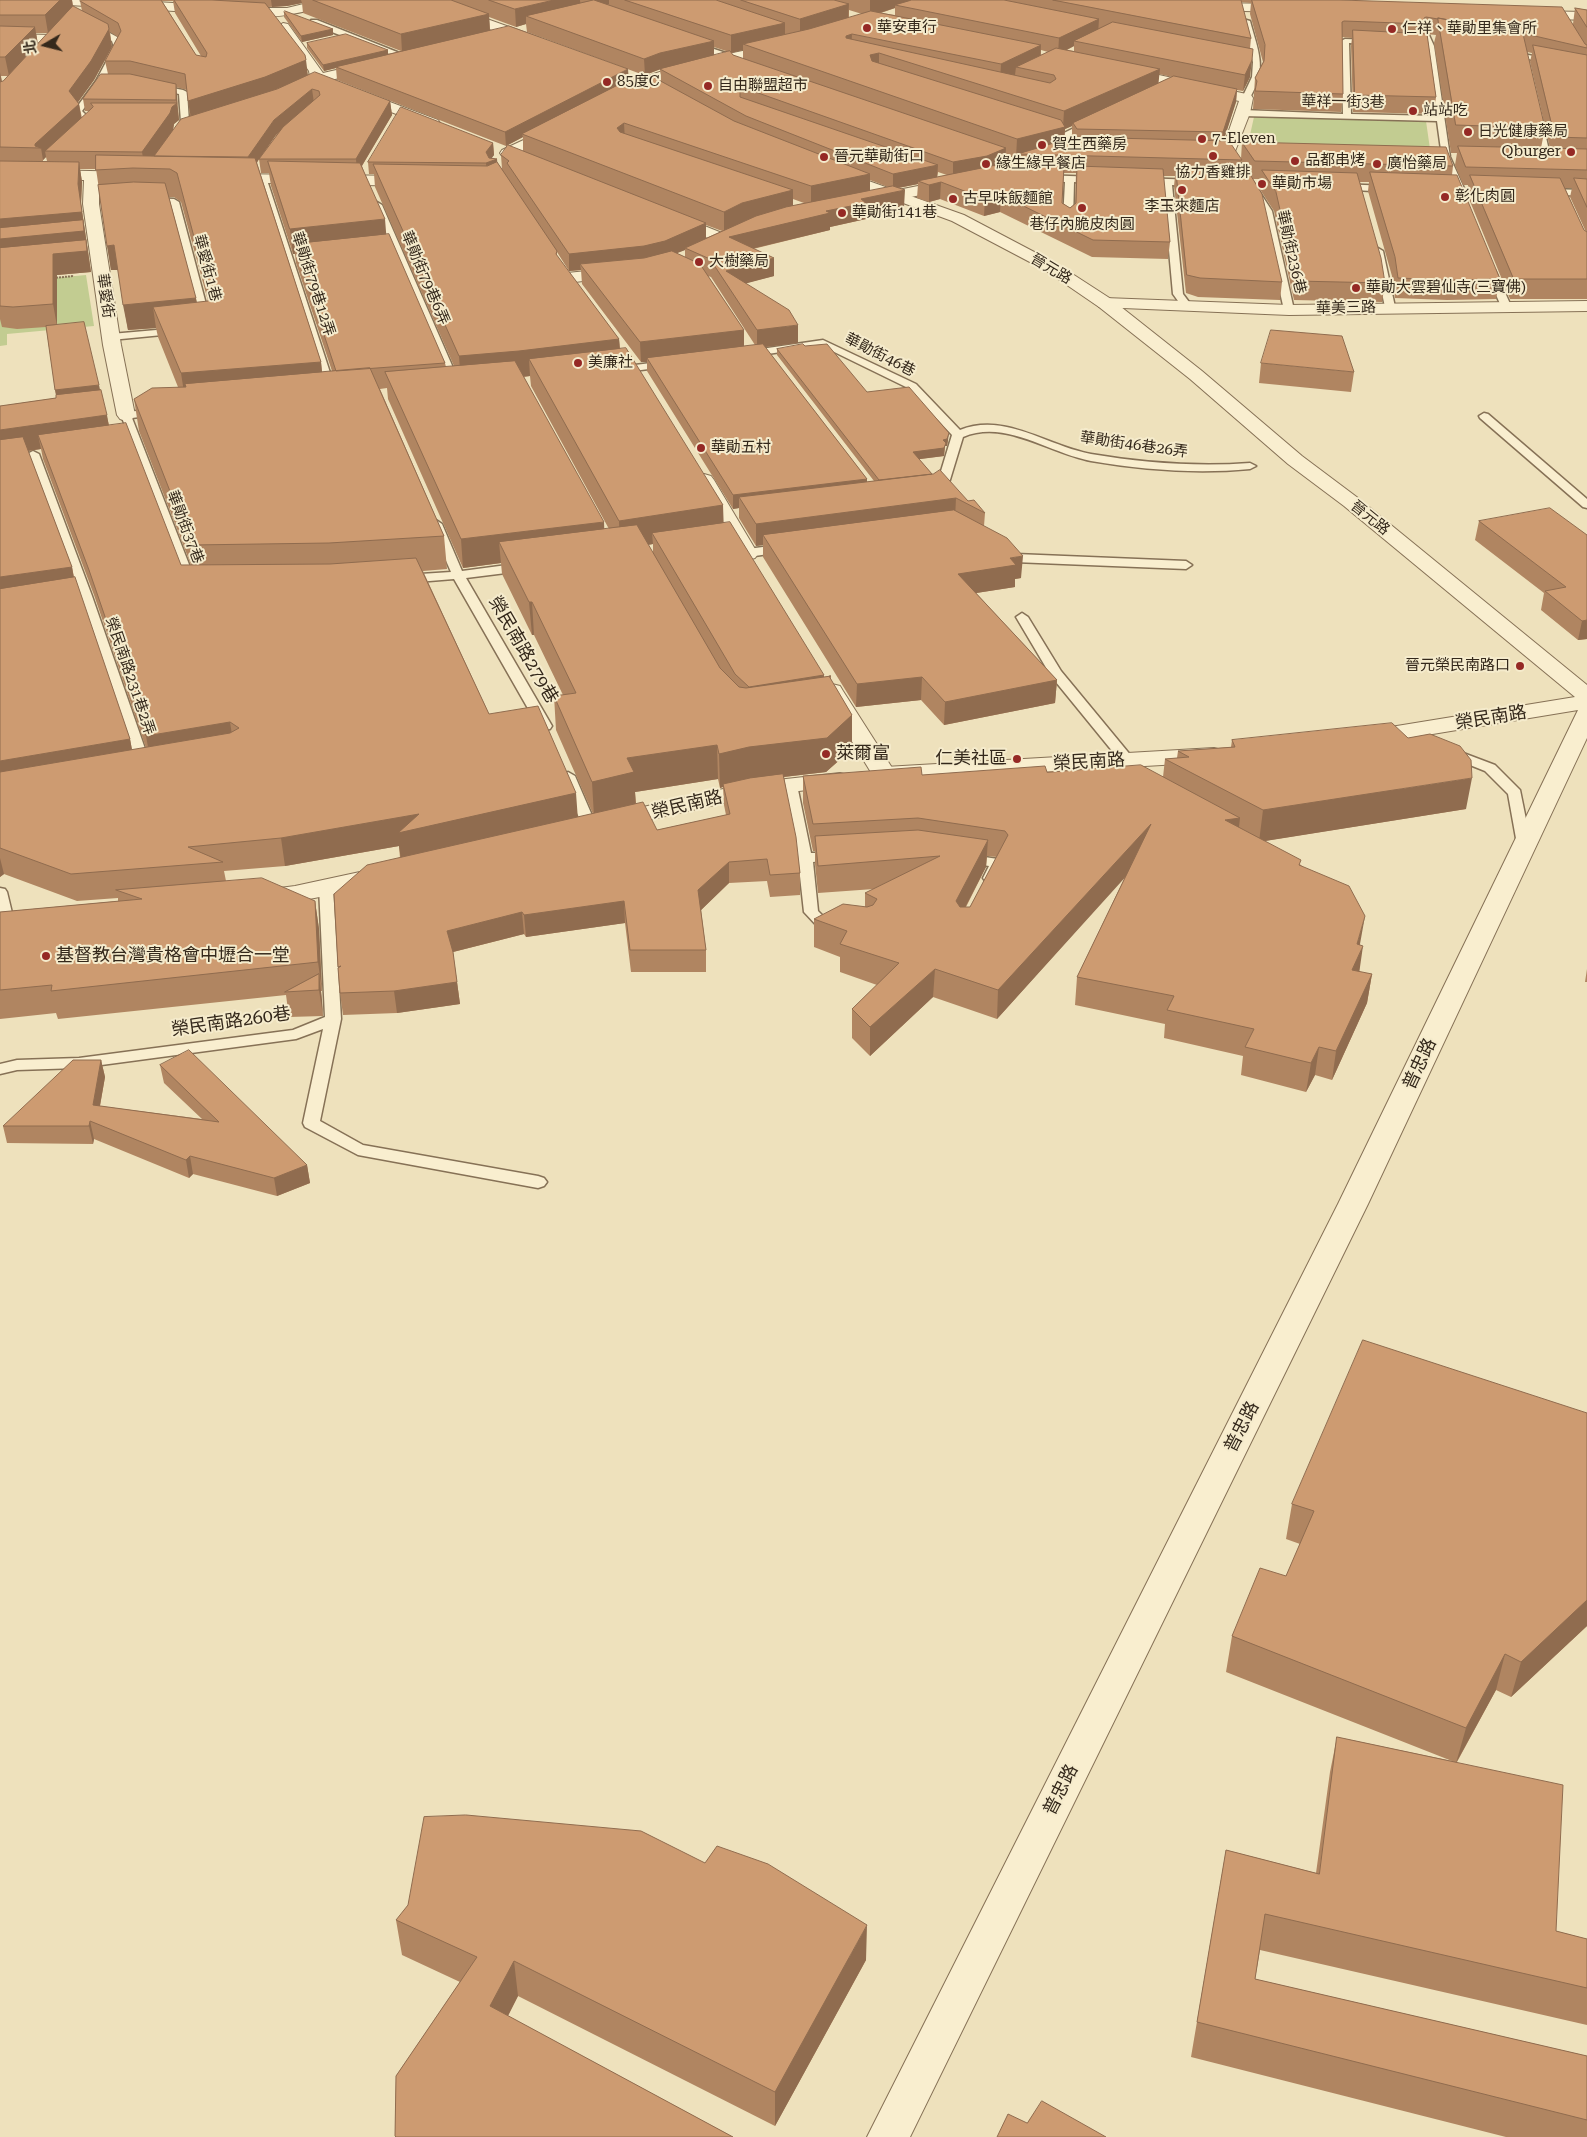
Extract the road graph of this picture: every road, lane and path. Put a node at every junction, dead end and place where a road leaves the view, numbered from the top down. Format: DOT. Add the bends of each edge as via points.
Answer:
graph roads {
  1 [pos="51,0"];
  2 [pos="335,0"];
  3 [pos="422,0"];
  4 [pos="88,1"];
  5 [pos="316,2"];
  6 [pos="1196,7"];
  7 [pos="1242,7"];
  8 [pos="1297,9"];
  9 [pos="223,10"];
  10 [pos="243,11"];
  11 [pos="287,12"];
  12 [pos="272,13"];
  13 [pos="1521,15"];
  14 [pos="1587,16"];
  15 [pos="76,19"];
  16 [pos="531,28"];
  17 [pos="513,32"];
  18 [pos="348,35"];
  19 [pos="1426,37"];
  20 [pos="0,38"];
  21 [pos="331,39"];
  22 [pos="485,39"];
  23 [pos="1433,42"];
  24 [pos="686,43"];
  25 [pos="1383,43"];
  26 [pos="795,44"];
  27 [pos="548,45"];
  28 [pos="1421,45"];
  29 [pos="1494,50"];
  30 [pos="40,53"];
  31 [pos="1523,55"];
  32 [pos="413,56"];
  33 [pos="732,58"];
  34 [pos="1248,61"];
  35 [pos="1257,62"];
  36 [pos="1525,65"];
  37 [pos="747,68"];
  38 [pos="1110,68"];
  39 [pos="1587,69"];
  40 [pos="627,75"];
  41 [pos="318,79"];
  42 [pos="645,82"];
  43 [pos="1178,82"];
  44 [pos="149,84"];
  45 [pos="661,91"];
  46 [pos="1160,91"];
  47 [pos="282,94"];
  48 [pos="1246,98"];
  49 [pos="611,100"];
  50 [pos="1243,113"];
  51 [pos="1536,113"];
  52 [pos="1347,116"];
  53 [pos="1441,118"];
  54 [pos="1099,119"];
  55 [pos="181,120"];
  56 [pos="199,122"];
  57 [pos="569,123"];
  58 [pos="445,128"];
  59 [pos="1055,132"];
  60 [pos="1064,135"];
  61 [pos="70,141"];
  62 [pos="171,142"];
  63 [pos="974,148"];
  64 [pos="1080,149"];
  65 [pos="1210,151"];
  66 [pos="1229,151"];
  67 [pos="1248,152"];
  68 [pos="1427,156"];
  69 [pos="1446,157"];
  70 [pos="1465,158"];
  71 [pos="1529,160"];
  72 [pos="1547,160"];
  73 [pos="1563,161"];
  74 [pos="0,167"];
  75 [pos="543,168"];
  76 [pos="822,168"];
  77 [pos="1019,170"];
  78 [pos="0,174"];
  79 [pos="939,175"];
  80 [pos="92,176"];
  81 [pos="1035,178"];
  82 [pos="1070,179"];
  83 [pos="263,180"];
  84 [pos="1109,180"];
  85 [pos="1128,181"];
  86 [pos="957,182"];
  87 [pos="1167,182"];
  88 [pos="1204,183"];
  89 [pos="1333,187"];
  90 [pos="370,189"];
  91 [pos="1397,189"];
  92 [pos="1534,192"];
  93 [pos="1587,193"];
  94 [pos="895,197"];
  95 [pos="138,201"];
  96 [pos="849,204"];
  97 [pos="1467,208"];
  98 [pos="662,214"];
  99 [pos="1068,220"];
  100 [pos="742,232"];
  101 [pos="726,240"];
  102 [pos="1375,241"];
  103 [pos="706,248"];
  104 [pos="1486,259"];
  105 [pos="635,271"];
  106 [pos="102,273"];
  107 [pos="46,278"];
  108 [pos="569,280"];
  109 [pos="1105,303"];
  110 [pos="1187,306"];
  111 [pos="1506,306"];
  112 [pos="1587,306"];
  113 [pos="1390,307"];
  114 [pos="1289,310"];
  115 [pos="111,337"];
  116 [pos="770,355"];
  117 [pos="733,356"];
  118 [pos="684,362"];
  119 [pos="606,372"];
  120 [pos="457,388"];
  121 [pos="333,398"];
  122 [pos="104,406"];
  123 [pos="125,409"];
  124 [pos="169,411"];
  125 [pos="1484,416"];
  126 [pos="958,435"];
  127 [pos="33,454"];
  128 [pos="695,465"];
  129 [pos="1250,466"];
  130 [pos="919,492"];
  131 [pos="1587,505"];
  132 [pos="431,512"];
  133 [pos="989,544"];
  134 [pos="797,547"];
  135 [pos="743,549"];
  136 [pos="537,565"];
  137 [pos="1186,565"];
  138 [pos="458,575"];
  139 [pos="391,580"];
  140 [pos="200,584"];
  141 [pos="1022,617"];
  142 [pos="824,678"];
  143 [pos="1587,696"];
  144 [pos="1587,702"];
  145 [pos="1587,714"];
  146 [pos="550,736"];
  147 [pos="1382,736"];
  148 [pos="1344,742"];
  149 [pos="1418,745"];
  150 [pos="1436,749"];
  151 [pos="1239,754"];
  152 [pos="562,763"];
  153 [pos="1125,768"];
  154 [pos="145,769"];
  155 [pos="884,774"];
  156 [pos="790,786"];
  157 [pos="581,829"];
  158 [pos="1524,844"];
  159 [pos="852,855"];
  160 [pos="953,856"];
  161 [pos="805,858"];
  162 [pos="402,870"];
  163 [pos="326,887"];
  164 [pos="985,888"];
  165 [pos="0,892"];
  166 [pos="235,898"];
  167 [pos="10,916"];
  168 [pos="849,926"];
  169 [pos="333,1019"];
  170 [pos="0,1069"];
  171 [pos="538,1182"];
  172 [pos="888,2137"];
  1 -- 4 [label="street"];
  2 -- 5 [label="street"];
  3 -- 17 [label="street"];
  4 -- 9 [label="street" via="167,10"];
  4 -- 15 [label="street"];
  5 -- 11 [label="street"];
  6 -- 7 [label="street"];
  7 -- 8 [label="street"];
  7 -- 35 [label="lane"];
  10 -- 12 [label="street"];
  11 -- 12 [label="street"];
  11 -- 18 [label="lane"];
  12 -- 41 [label="street" via="302,46"];
  13 -- 14 [label="street" via="1563,19"];
  15 -- 61 [label="lane" via="116,40 118,47 104,81 78,110 88,116 90,123"];
  16 -- 17 [label="lane"];
  17 -- 22 [label="street"];
  17 -- 27 [label="street"];
  18 -- 21 [label="lane"];
  18 -- 32 [label="lane"];
  19 -- 23 [label="lane"];
  20 -- 30 [label="street" via="56,35"];
  23 -- 28 [label="lane"];
  23 -- 53 [label="lane"];
  24 -- 33 [label="lane"];
  25 -- 52 [label="lane" via="1345,40"];
  26 -- 33 [label="street"];
  29 -- 31 [label="lane"];
  31 -- 36 [label="lane"];
  31 -- 39 [label="lane"];
  32 -- 41 [label="street"];
  33 -- 37 [label="lane"];
  33 -- 42 [label="street"];
  34 -- 35 [label="lane"];
  35 -- 48 [label="lane" via="1256,77"];
  38 -- 43 [label="street"];
  40 -- 42 [label="street"];
  41 -- 47 [label="street"];
  41 -- 58 [label="street" via="398,114"];
  42 -- 45 [label="street"];
  42 -- 49 [label="street"];
  43 -- 46 [label="lane"];
  43 -- 48 [label="street"];
  44 -- 55 [label="lane" via="183,92"];
  48 -- 50 [label="street"];
  50 -- 52 [label="lane, 華祥一街3巷"];
  50 -- 66 [label="street"];
  51 -- 72 [label="lane"];
  52 -- 53 [label="lane, 華祥一街3巷"];
  53 -- 69 [label="lane"];
  54 -- 60 [label="lane"];
  55 -- 56 [label="street"];
  55 -- 62 [label="lane"];
  57 -- 75 [label="street" via="500,155"];
  59 -- 60 [label="lane"];
  60 -- 64 [label="lane"];
  63 -- 77 [label="lane"];
  64 -- 77 [label="street"];
  65 -- 66 [label="street"];
  66 -- 67 [label="street"];
  66 -- 114 [label="lane, 華勛街236巷" via="1267,211"];
  68 -- 69 [label="street"];
  69 -- 70 [label="street"];
  69 -- 97 [label="lane"];
  71 -- 72 [label="street"];
  72 -- 73 [label="street"];
  74 -- 80 [label="street" via="44,165 150,173"];
  76 -- 94 [label="street, 晉元路"];
  77 -- 86 [label="street"];
  78 -- 80 [label="street"];
  79 -- 86 [label="lane"];
  80 -- 106 [label="street, 華愛街" via="96,203 92,236"];
  81 -- 82 [label="lane"];
  82 -- 84 [label="lane"];
  82 -- 99 [label="lane"];
  83 -- 90 [label="street"];
  83 -- 90 [label="street" via="212,175 425,178"];
  83 -- 121 [label="lane, 華勛街79巷12弄" via="294,258"];
  85 -- 87 [label="lane"];
  86 -- 94 [label="street"];
  87 -- 88 [label="lane"];
  87 -- 110 [label="lane" via="1178,294"];
  89 -- 91 [label="lane" via="1362,192"];
  90 -- 120 [label="lane, 華勛街79巷6弄" via="391,249"];
  92 -- 93 [label="lane" via="1563,197"];
  94 -- 96 [label="street"];
  94 -- 109 [label="street, 晉元路" via="958,218 982,230 1051,267"];
  95 -- 115 [label="lane, 華愛街1巷" via="174,202 208,328"];
  98 -- 101 [label="street"];
  100 -- 101 [label="street"];
  101 -- 103 [label="street"];
  102 -- 113 [label="lane"];
  104 -- 111 [label="lane"];
  105 -- 108 [label="street"];
  106 -- 107 [label="path"];
  106 -- 115 [label="street, 華愛街"];
  109 -- 110 [label="street, 華美三路"];
  109 -- 143 [label="street, 晉元路"];
  110 -- 114 [label="street, 華美三路"];
  111 -- 112 [label="street, 華美三路"];
  111 -- 113 [label="street, 華美三路"];
  113 -- 114 [label="street, 華美三路"];
  115 -- 123 [label="street, 華愛街"];
  116 -- 117 [label="lane" via="750,349"];
  116 -- 126 [label="lane, 華勛街46巷" via="823,343 912,386"];
  118 -- 119 [label="lane"];
  122 -- 123 [label="street"];
  123 -- 124 [label="lane"];
  123 -- 140 [label="lane, 華勛街37巷" via="130,440 190,584"];
  125 -- 131 [label="lane"];
  126 -- 129 [label="lane, 華勛街46巷26弄" via="984,427 1022,434 1074,454 1141,464 1216,470"];
  126 -- 130 [label="lane" via="943,483"];
  127 -- 154 [label="lane, 榮民南路231巷2弄"];
  128 -- 135 [label="street" via="729,513"];
  132 -- 138 [label="lane"];
  133 -- 137 [label="lane" via="1014,558"];
  134 -- 135 [label="lane"];
  136 -- 138 [label="lane"];
  138 -- 139 [label="lane"];
  138 -- 146 [label="lane, 榮民南路279巷"];
  141 -- 153 [label="lane" via="1056,673"];
  142 -- 155 [label="street" via="830,704"];
  144 -- 147 [label="street, 榮民南路"];
  145 -- 158 [label="street, 普忠路"];
  147 -- 148 [label="street, 榮民南路"];
  147 -- 149 [label="lane"];
  150 -- 158 [label="lane" via="1490,768 1515,793"];
  151 -- 153 [label="street, 榮民南路"];
  152 -- 157 [label="lane"];
  153 -- 155 [label="street, 榮民南路" via="1098,762"];
  155 -- 156 [label="street, 榮民南路"];
  156 -- 157 [label="street, 榮民南路" via="750,790"];
  156 -- 161 [label="lane"];
  158 -- 172 [label="street, 普忠路" via="1353,1204"];
  159 -- 161 [label="lane"];
  160 -- 164 [label="lane" via="998,863"];
  161 -- 168 [label="lane" via="811,912 823,924"];
  162 -- 163 [label="street"];
  163 -- 166 [label="street" via="295,894"];
  163 -- 169 [label="lane"];
  165 -- 167 [label="lane"];
  169 -- 170 [label="lane, 榮民南路260巷" via="296,1034 79,1063 17,1065"];
  169 -- 171 [label="lane" via="311,1123 358,1150"];
}
